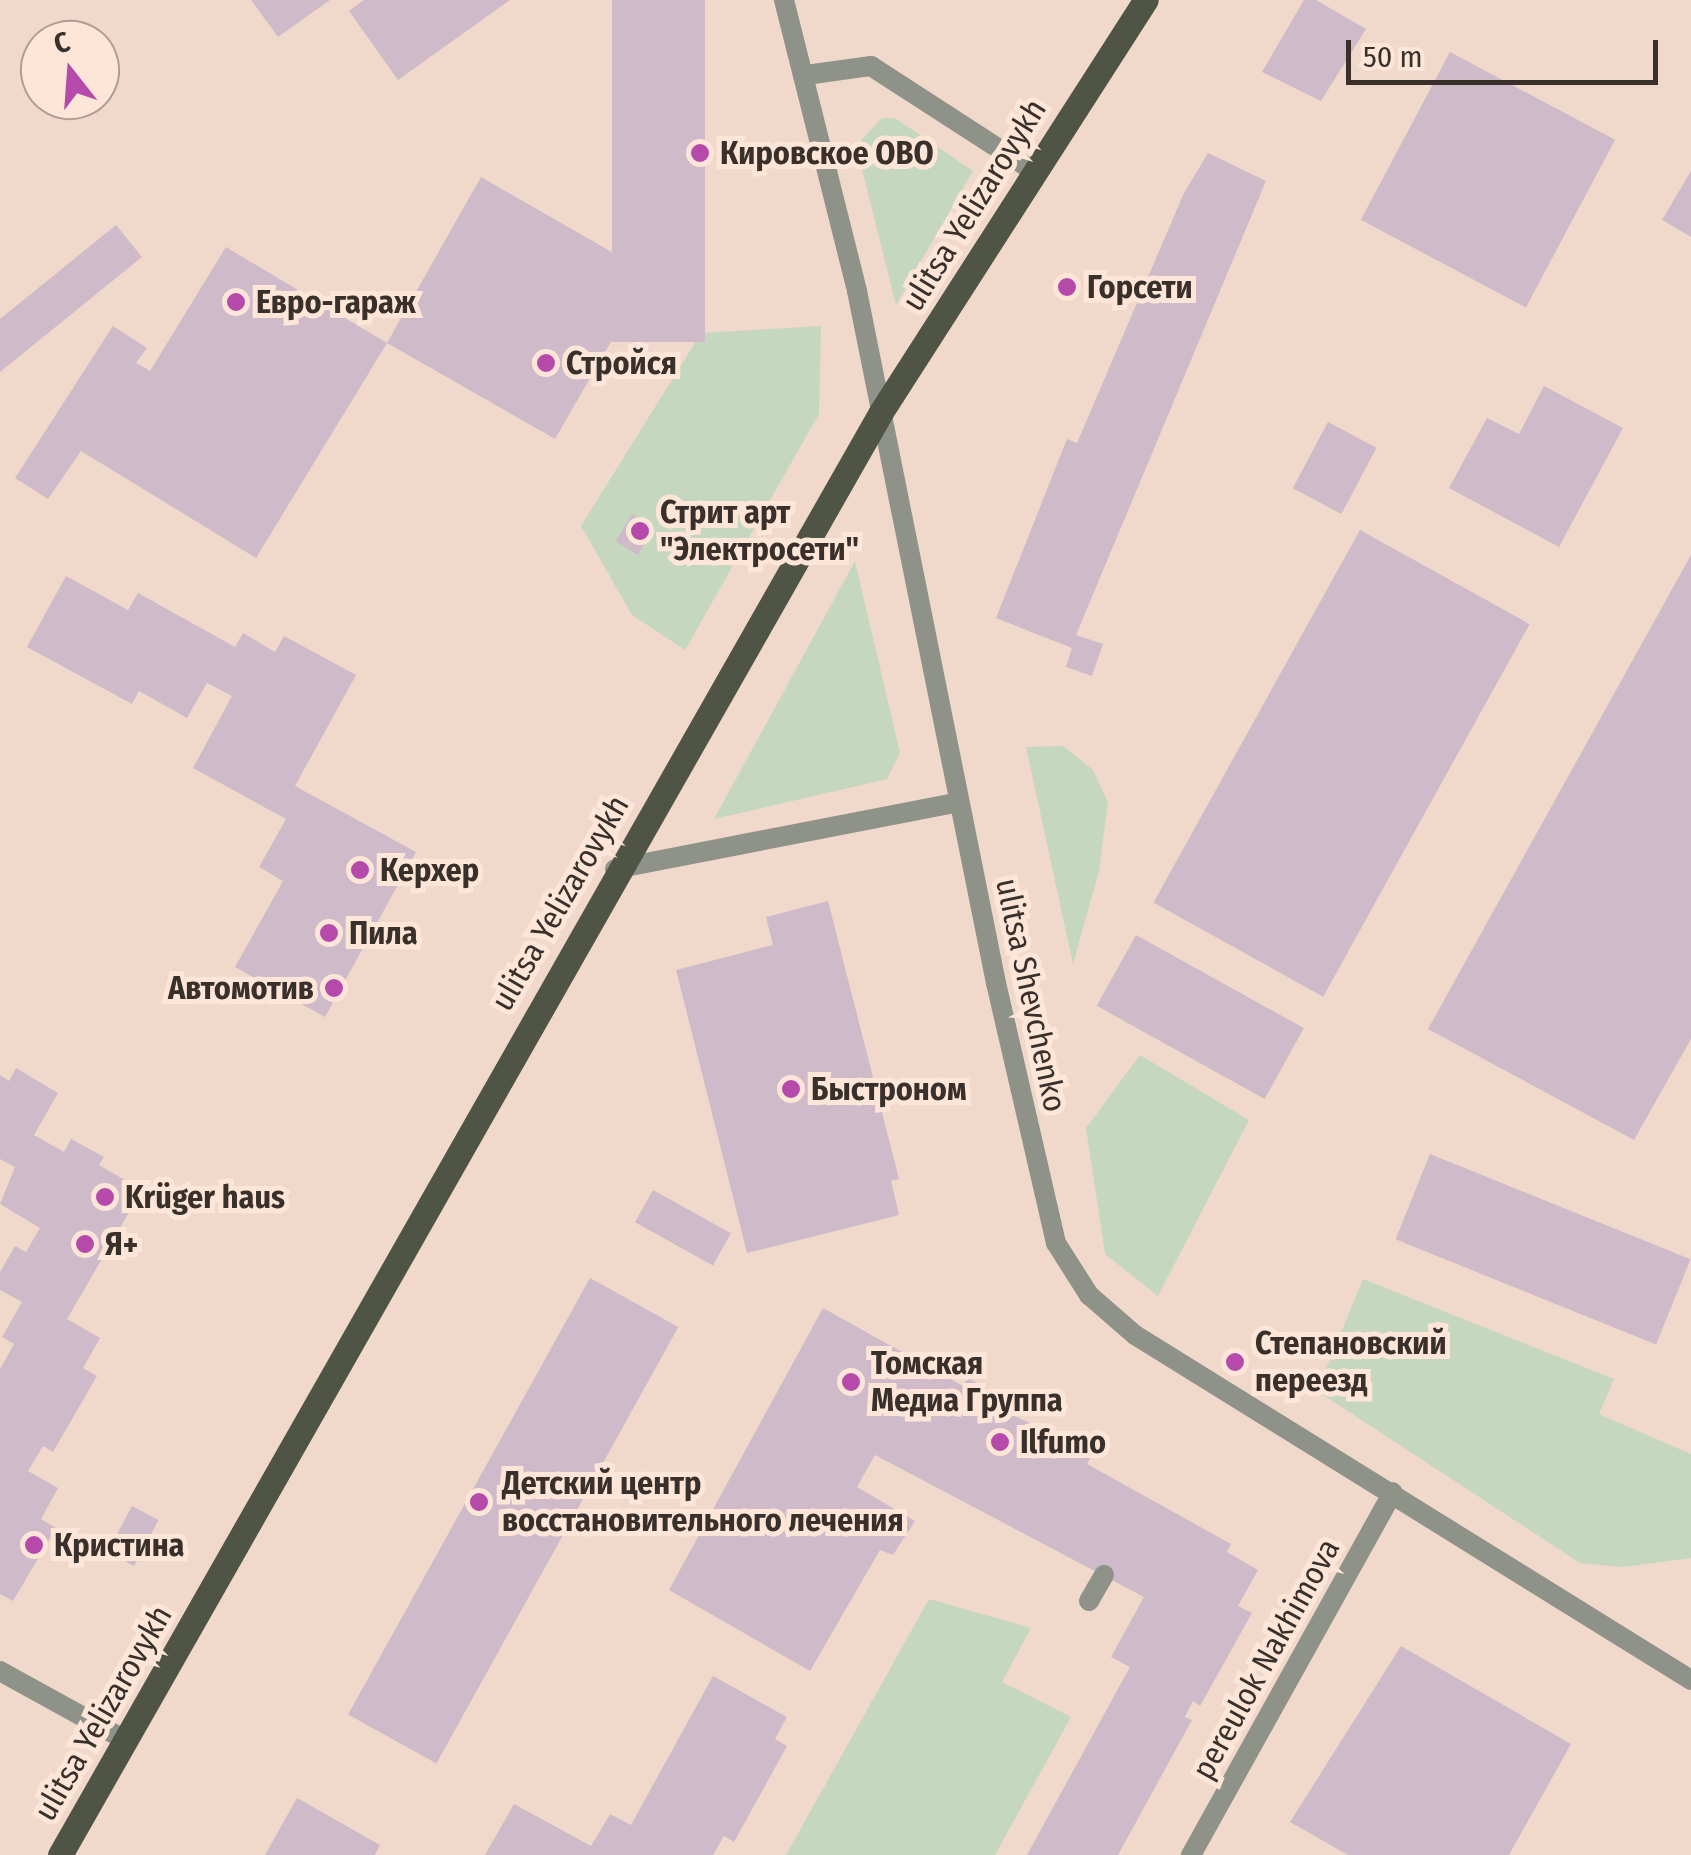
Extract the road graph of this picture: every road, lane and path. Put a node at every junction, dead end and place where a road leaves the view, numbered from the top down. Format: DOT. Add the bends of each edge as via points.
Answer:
graph roads {
  1 [pos="784,0"];
  2 [pos="1146,0"];
  3 [pos="806,76"];
  4 [pos="1033,171"];
  5 [pos="881,412"];
  6 [pos="960,802"];
  7 [pos="616,869"];
  8 [pos="1393,1492"];
  9 [pos="1104,1576"];
  10 [pos="1090,1601"];
  11 [pos="0,1671"];
  12 [pos="1691,1680"];
  13 [pos="125,1740"];
  14 [pos="60,1855"];
  15 [pos="1191,1855"];
  1 -- 3 [label="street, ulitsa Shevchenko"];
  2 -- 4 [label="main road, ulitsa Yelizarovykh"];
  3 -- 4 [label="street" via="871,66"];
  3 -- 5 [label="street, ulitsa Shevchenko"];
  4 -- 5 [label="main road, ulitsa Yelizarovykh"];
  5 -- 6 [label="street, ulitsa Shevchenko"];
  5 -- 7 [label="main road, ulitsa Yelizarovykh"];
  6 -- 7 [label="street"];
  6 -- 8 [label="street, ulitsa Shevchenko" via="1052,1226 1089,1295 1195,1376"];
  7 -- 13 [label="main road, ulitsa Yelizarovykh"];
  8 -- 12 [label="street, ulitsa Shevchenko"];
  8 -- 15 [label="street, pereulok Nakhimova"];
  9 -- 10 [label="street"];
  11 -- 13 [label="street"];
  13 -- 14 [label="main road, ulitsa Yelizarovykh"];
}
